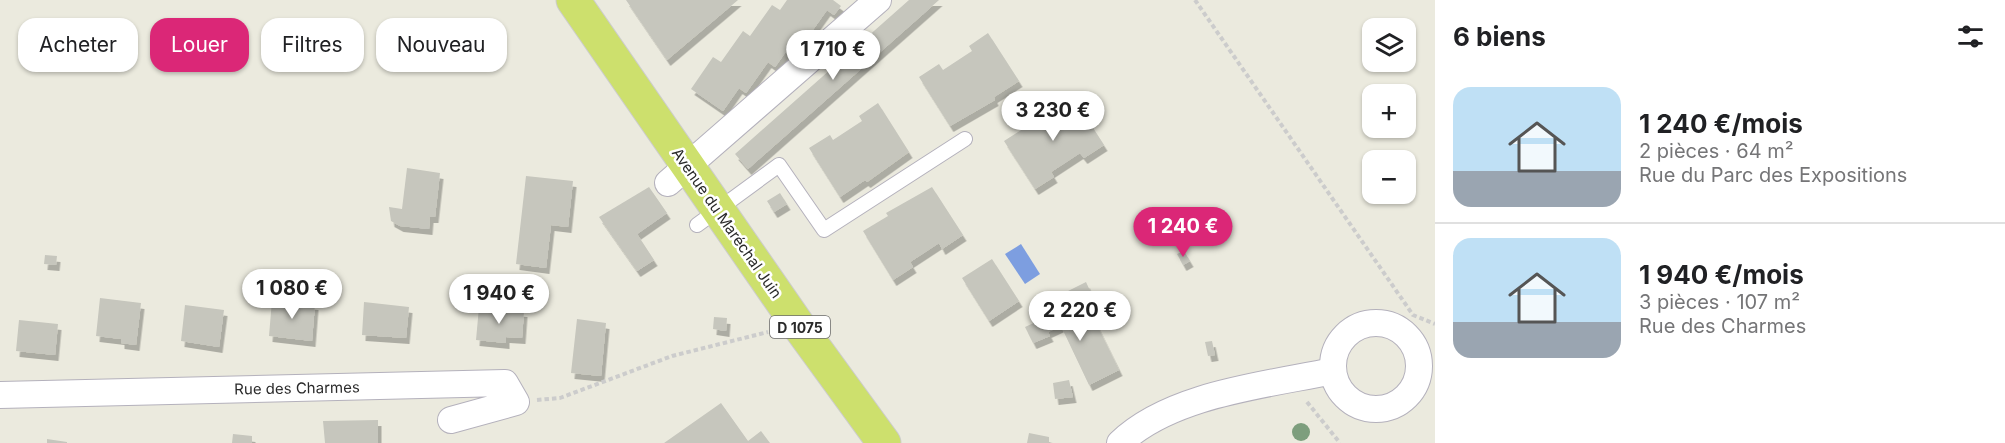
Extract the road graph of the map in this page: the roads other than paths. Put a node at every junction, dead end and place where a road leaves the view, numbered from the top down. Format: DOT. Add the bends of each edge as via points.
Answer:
graph roads {
  1 [pos="573,0"];
  2 [pos="878,0"];
  3 [pos="965,139"];
  4 [pos="677,174"];
  5 [pos="707,217"];
  6 [pos="1426,353"];
  7 [pos="1333,371"];
  8 [pos="0,395"];
  9 [pos="451,420"];
  10 [pos="884,443"];
  11 [pos="1120,443"];
  1 -- 4 [label="main road, Avenue du Maréchal Juin / D 1075"];
  2 -- 4 [label="street"];
  3 -- 5 [label="lane" via="824,230 779,165"];
  4 -- 5 [label="main road, Avenue du Maréchal Juin / D 1075"];
  5 -- 10 [label="main road, Avenue du Maréchal Juin / D 1075" via="798,325"];
  6 -- 7 [label="street" via="1392,326 1364,324 1340,342"];
  6 -- 7 [label="street" via="1410,392 1401,401 1377,409 1352,402 1336,383"];
  7 -- 11 [label="street" via="1207,398 1153,419"];
  8 -- 9 [label="street, Rue des Charmes" via="505,383 516,402"];
}
